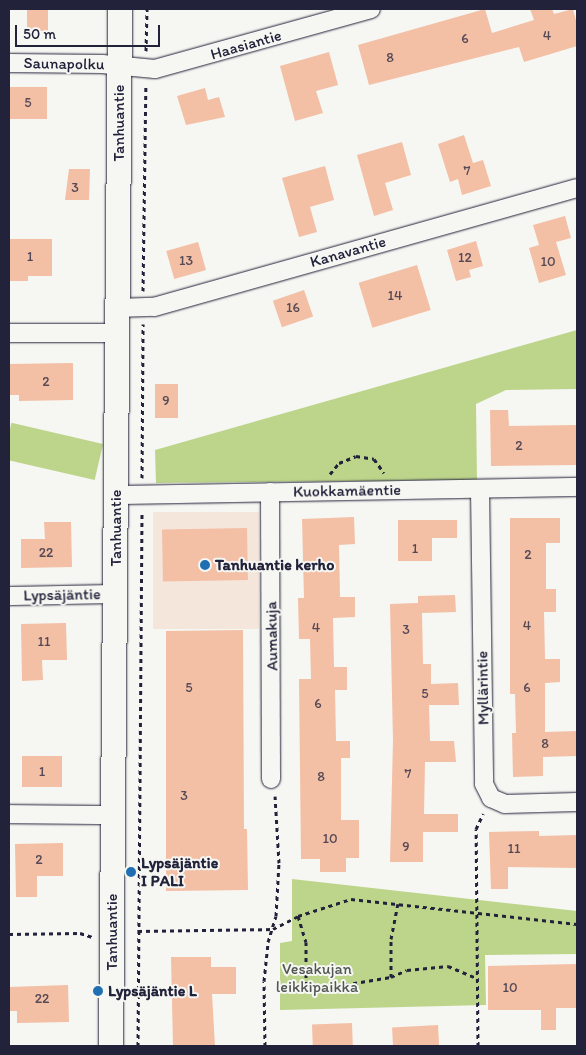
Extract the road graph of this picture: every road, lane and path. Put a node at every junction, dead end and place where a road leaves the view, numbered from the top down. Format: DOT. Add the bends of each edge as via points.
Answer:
graph roads {
  1 [pos="120,9"];
  2 [pos="147,9"];
  3 [pos="371,9"];
  4 [pos="146,58"];
  5 [pos="9,63"];
  6 [pos="119,66"];
  7 [pos="146,87"];
  8 [pos="577,188"];
  9 [pos="143,296"];
  10 [pos="117,308"];
  11 [pos="143,319"];
  12 [pos="9,333"];
  13 [pos="117,333"];
  14 [pos="142,481"];
  15 [pos="577,487"];
  16 [pos="480,489"];
  17 [pos="386,491"];
  18 [pos="270,492"];
  19 [pos="328,492"];
  20 [pos="117,495"];
  21 [pos="142,507"];
  22 [pos="116,594"];
  23 [pos="9,596"];
  24 [pos="270,779"];
  25 [pos="491,798"];
  26 [pos="577,802"];
  27 [pos="9,814"];
  28 [pos="113,815"];
  29 [pos="398,904"];
  30 [pos="477,914"];
  31 [pos="298,916"];
  32 [pos="577,924"];
  33 [pos="272,929"];
  34 [pos="138,931"];
  35 [pos="9,934"];
  36 [pos="96,940"];
  37 [pos="390,976"];
  38 [pos="476,978"];
  39 [pos="112,1046"];
  40 [pos="138,1046"];
  41 [pos="265,1046"];
  42 [pos="478,1046"];
  1 -- 6 [label="street, Tanhuantie"];
  2 -- 4 [label="path"];
  3 -- 6 [label="street, Haasiantie" via="173,66 155,69"];
  5 -- 6 [label="street, Saunapolku"];
  6 -- 10 [label="street, Tanhuantie"];
  7 -- 9 [label="path"];
  8 -- 10 [label="street, Kanavantie" via="154,307"];
  10 -- 13 [label="street, Tanhuantie"];
  11 -- 14 [label="path"];
  12 -- 13 [label="street"];
  13 -- 20 [label="street, Tanhuantie"];
  15 -- 16 [label="street, Kuokkamäentie"];
  16 -- 17 [label="street, Kuokkamäentie"];
  16 -- 25 [label="street, Myllärintie" via="484,784"];
  17 -- 19 [label="street, Kuokkamäentie"];
  17 -- 19 [label="path" via="386,478 379,464 374,459 356,456 348,457 331,472"];
  18 -- 19 [label="street, Kuokkamäentie"];
  18 -- 20 [label="street, Kuokkamäentie"];
  18 -- 24 [label="street, Aumakuja"];
  20 -- 22 [label="street, Tanhuantie"];
  21 -- 34 [label="path"];
  22 -- 23 [label="street, Lypsäjäntie"];
  22 -- 28 [label="street, Tanhuantie"];
  24 -- 33 [label="path" via="278,806 279,862"];
  25 -- 26 [label="street" via="505,804"];
  25 -- 30 [label="path" via="476,829"];
  27 -- 28 [label="street"];
  28 -- 39 [label="street, Tanhuantie"];
  29 -- 30 [label="path"];
  29 -- 31 [label="path" via="351,899"];
  29 -- 37 [label="path" via="391,939"];
  30 -- 32 [label="path"];
  30 -- 38 [label="path"];
  31 -- 33 [label="path"];
  31 -- 37 [label="path" via="306,942 306,991"];
  33 -- 34 [label="path"];
  33 -- 41 [label="path" via="264,981"];
  34 -- 40 [label="path"];
  35 -- 36 [label="path" via="80,933"];
  37 -- 38 [label="path" via="407,970 448,966"];
  38 -- 42 [label="path"];
}
